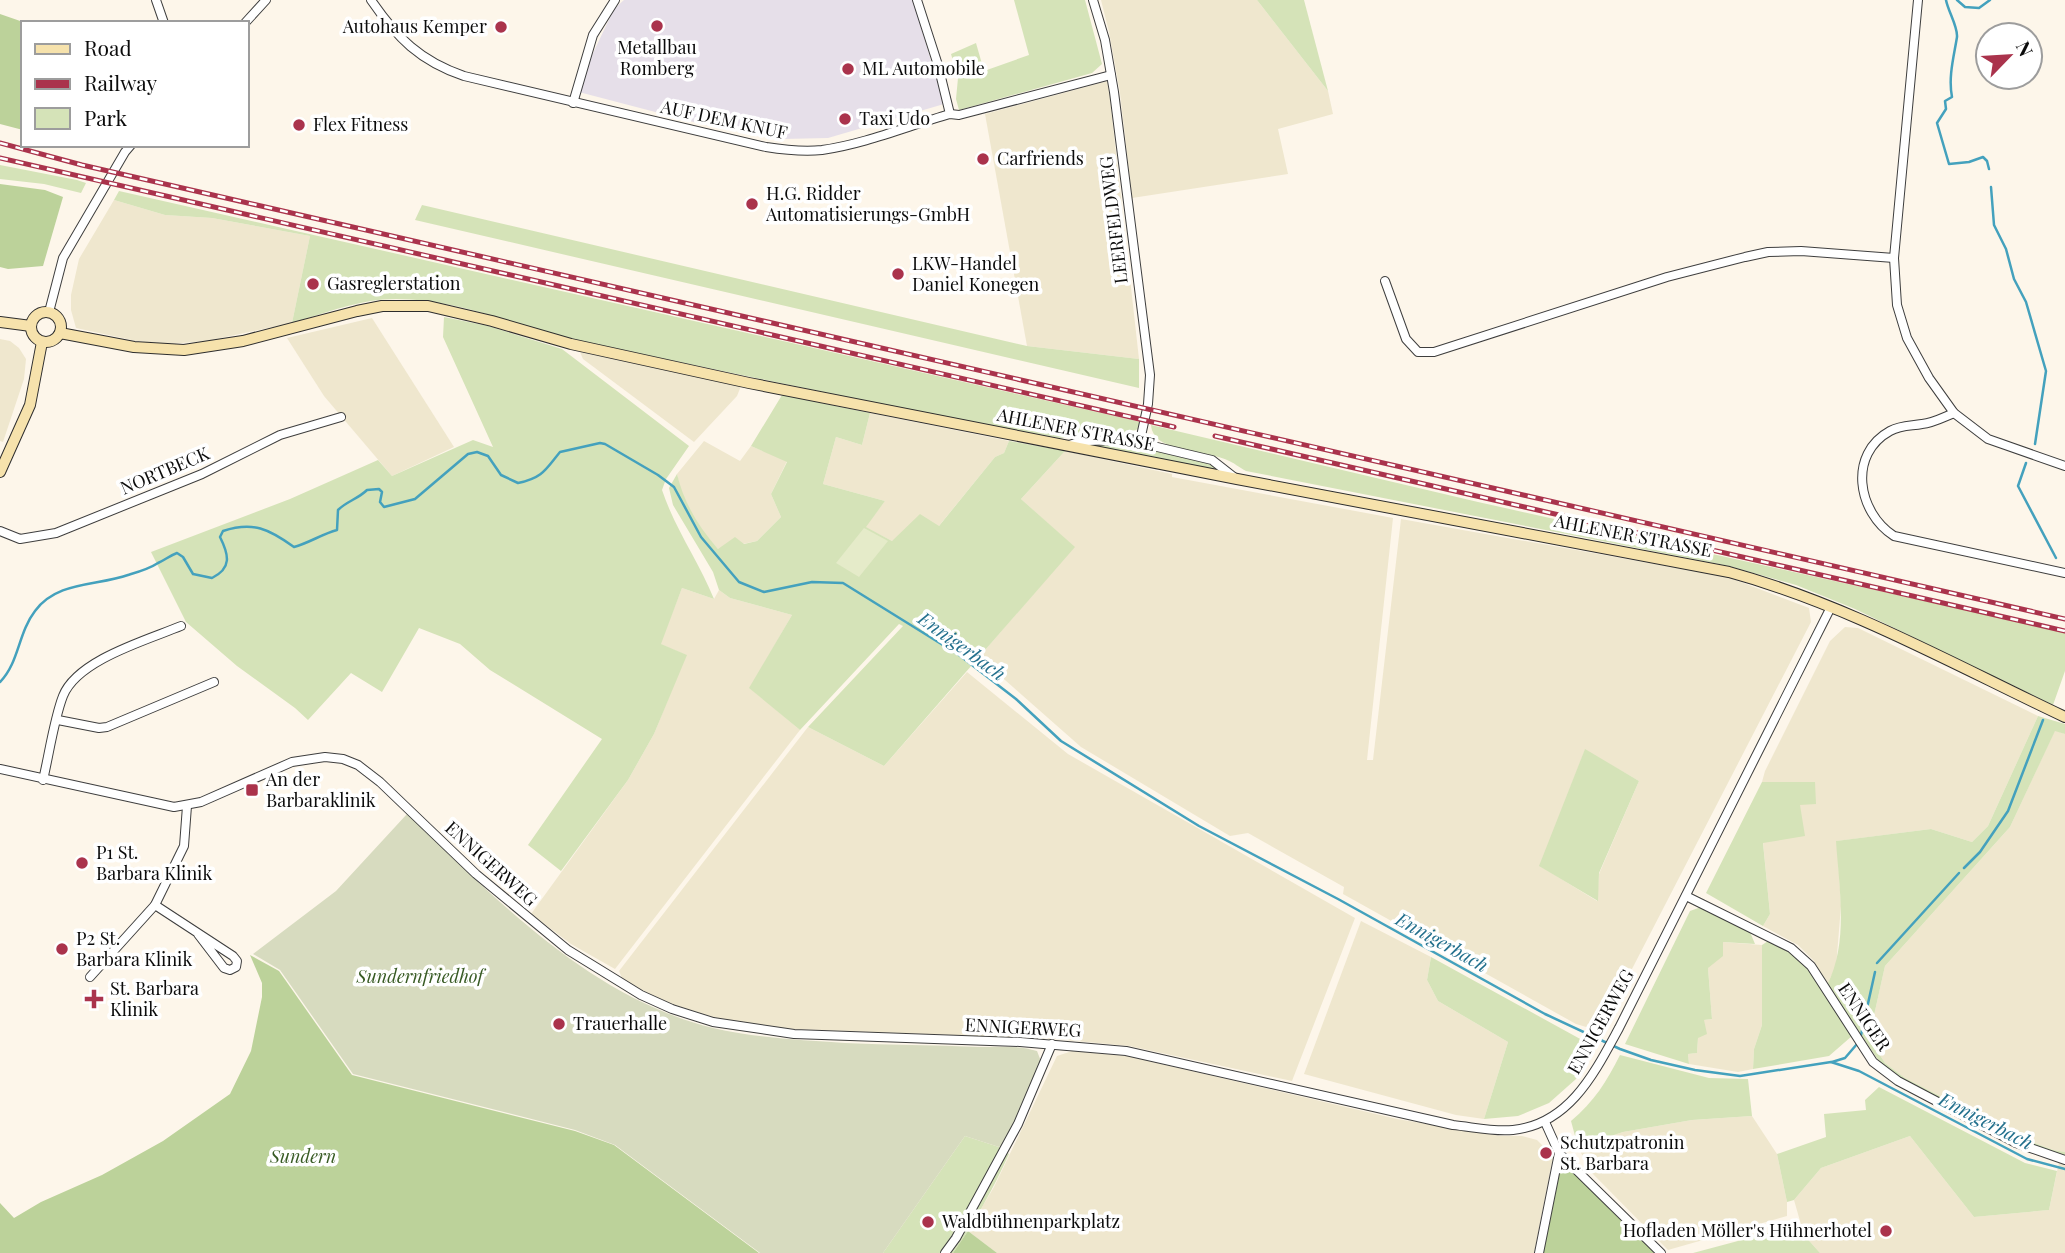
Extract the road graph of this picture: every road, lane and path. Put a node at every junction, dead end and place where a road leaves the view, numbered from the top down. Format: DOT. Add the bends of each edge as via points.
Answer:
graph roads {
  1 [pos="156,0"];
  2 [pos="266,0"];
  3 [pos="371,0"];
  4 [pos="615,0"];
  5 [pos="917,0"];
  6 [pos="1093,0"];
  7 [pos="1918,0"];
  8 [pos="163,21"];
  9 [pos="247,21"];
  10 [pos="1111,75"];
  11 [pos="573,103"];
  12 [pos="950,114"];
  13 [pos="129,147"];
  14 [pos="1894,258"];
  15 [pos="1385,281"];
  16 [pos="49,312"];
  17 [pos="0,322"];
  18 [pos="31,326"];
  19 [pos="60,332"];
  20 [pos="42,342"];
  21 [pos="1954,413"];
  22 [pos="341,417"];
  23 [pos="1141,436"];
  24 [pos="1066,446"];
  25 [pos="2065,466"];
  26 [pos="0,472"];
  27 [pos="1237,479"];
  28 [pos="0,531"];
  29 [pos="2065,573"];
  30 [pos="1831,607"];
  31 [pos="181,626"];
  32 [pos="214,682"];
  33 [pos="2065,717"];
  34 [pos="58,720"];
  35 [pos="0,769"];
  36 [pos="43,780"];
  37 [pos="187,806"];
  38 [pos="1686,895"];
  39 [pos="155,905"];
  40 [pos="198,934"];
  41 [pos="90,977"];
  42 [pos="1052,1044"];
  43 [pos="1545,1122"];
  44 [pos="1559,1153"];
  45 [pos="2065,1160"];
  46 [pos="945,1253"];
  47 [pos="1539,1253"];
  48 [pos="1661,1253"];
  1 -- 8 [label="street"];
  2 -- 9 [label="street"];
  3 -- 11 [label="street, AUF DEM KNUF" via="409,47 434,64"];
  4 -- 11 [label="street" via="593,35"];
  5 -- 12 [label="street"];
  6 -- 10 [label="street, LEERFELDWEG"];
  7 -- 14 [label="street"];
  10 -- 12 [label="street, AUF DEM KNUF"];
  10 -- 23 [label="street, LEERFELDWEG" via="1150,383"];
  11 -- 12 [label="street, AUF DEM KNUF" via="792,151 846,145"];
  13 -- 16 [label="street" via="63,258"];
  14 -- 15 [label="street" via="1801,251 1725,261 1434,352 1419,352 1406,339"];
  14 -- 21 [label="street" via="1897,305 1907,338"];
  16 -- 18 [label="main road" via="37,315"];
  16 -- 19 [label="main road" via="59,320"];
  17 -- 18 [label="main road"];
  18 -- 20 [label="main road" via="35,338"];
  19 -- 20 [label="main road" via="55,339"];
  19 -- 24 [label="main road, AHLENER STRASSE" via="134,347 184,350 243,341 369,308 428,306 609,353"];
  20 -- 26 [label="main road" via="30,405"];
  21 -- 25 [label="street" via="1988,439"];
  21 -- 29 [label="street" via="1890,431 1868,453 1862,486 1881,528 1894,536"];
  22 -- 28 [label="street, NORTBECK" via="280,436 202,474 56,533 20,539"];
  23 -- 24 [label="street"];
  23 -- 27 [label="street" via="1153,446 1212,460"];
  24 -- 27 [label="main road, AHLENER STRASSE"];
  27 -- 30 [label="main road, AHLENER STRASSE" via="1728,572"];
  30 -- 33 [label="main road, AHLENER STRASSE"];
  30 -- 38 [label="street, ENNIGERWEG"];
  31 -- 34 [label="street" via="83,670 63,696"];
  32 -- 34 [label="street" via="107,727"];
  34 -- 36 [label="street"];
  35 -- 36 [label="street, ENNIGERWEG"];
  36 -- 37 [label="street, ENNIGERWEG" via="160,806"];
  37 -- 39 [label="street" via="184,846"];
  37 -- 42 [label="street, ENNIGERWEG" via="292,762 343,759 380,782 476,874 568,950 672,1009 713,1022 794,1034"];
  38 -- 43 [label="street, ENNIGERWEG" via="1589,1081 1567,1107"];
  38 -- 45 [label="street, ENNIGER" via="1801,956 1873,1062 1898,1081 2016,1143"];
  39 -- 40 [label="street"];
  39 -- 41 [label="street"];
  40 -- 40 [label="street" via="224,968 236,967 236,958"];
  42 -- 43 [label="street, ENNIGERWEG" via="1126,1051 1453,1125 1512,1130"];
  42 -- 46 [label="street" via="1018,1124"];
  43 -- 44 [label="street"];
  44 -- 47 [label="street"];
  44 -- 48 [label="street"];
}
